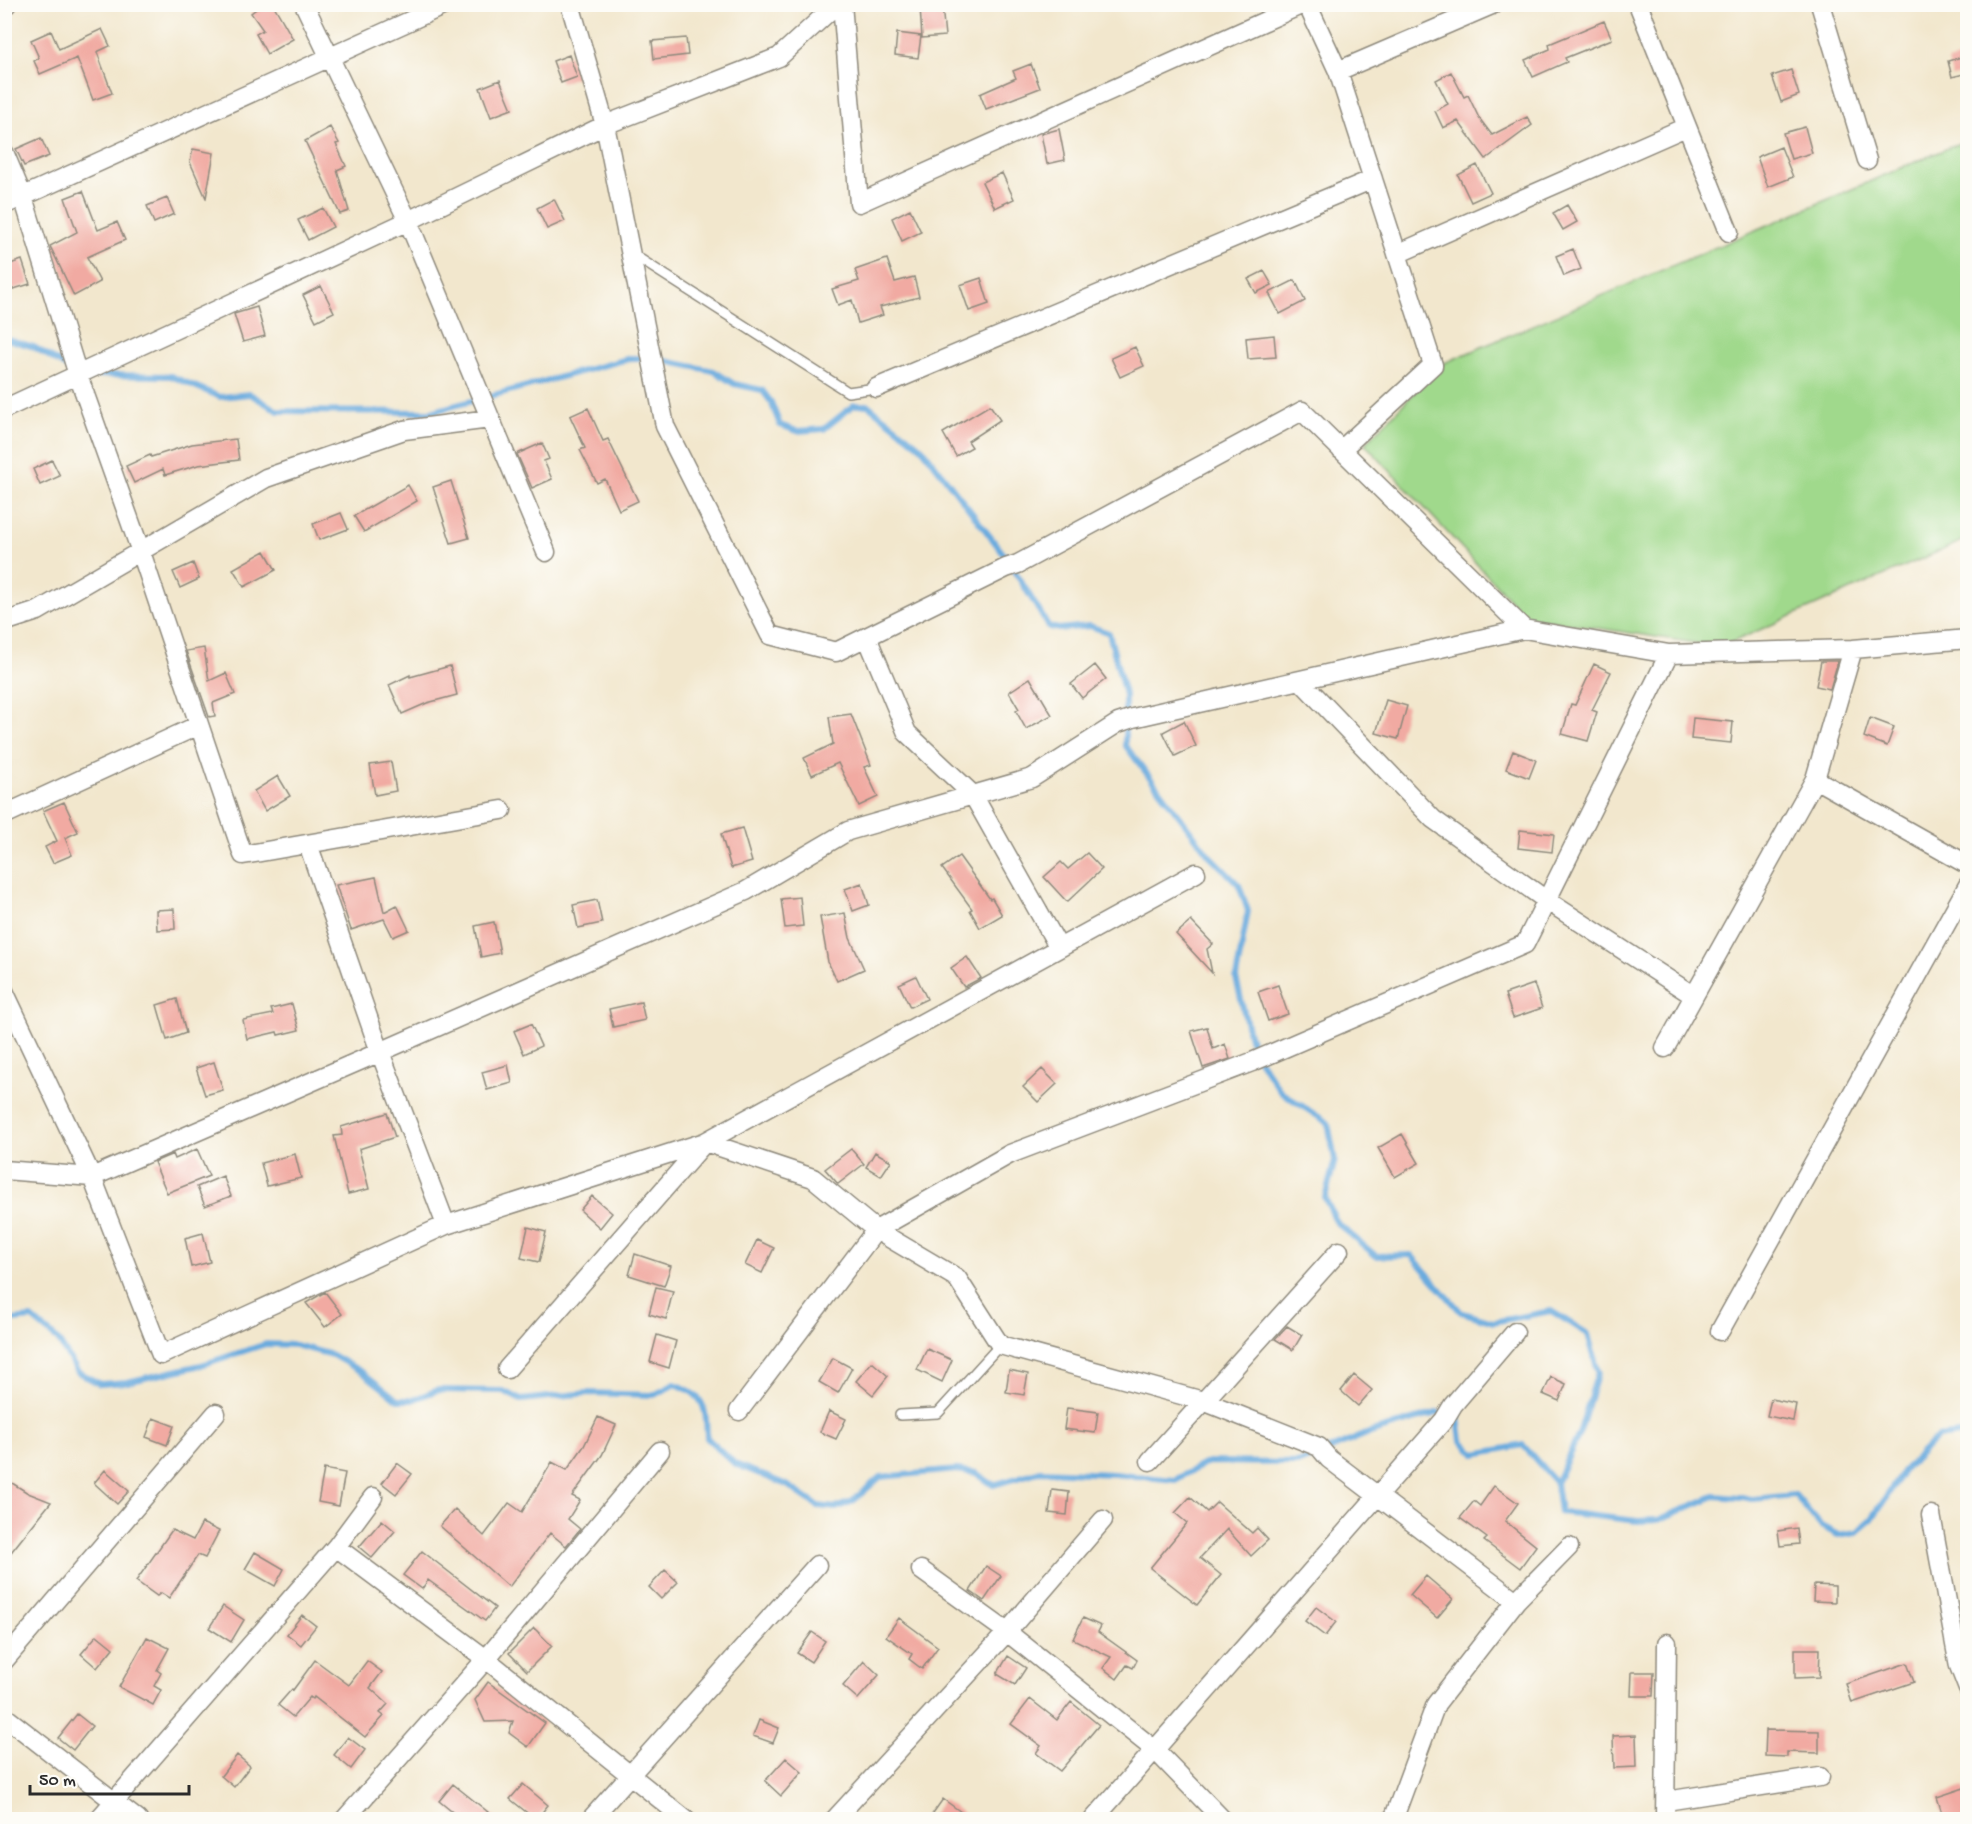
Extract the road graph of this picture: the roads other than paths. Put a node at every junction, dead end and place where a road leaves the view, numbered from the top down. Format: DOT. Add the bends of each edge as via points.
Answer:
graph roads {
  1 [pos="304,4"];
  2 [pos="447,4"];
  3 [pos="570,4"];
  4 [pos="840,4"];
  5 [pos="1305,4"];
  6 [pos="1494,4"];
  7 [pos="1638,4"];
  8 [pos="1820,4"];
  9 [pos="331,58"];
  10 [pos="1338,71"];
  11 [pos="605,125"];
  12 [pos="1686,127"];
  13 [pos="4,152"];
  14 [pos="1868,159"];
  15 [pos="1373,179"];
  16 [pos="23,197"];
  17 [pos="4,205"];
  18 [pos="408,220"];
  19 [pos="1730,232"];
  20 [pos="630,253"];
  21 [pos="1397,254"];
  22 [pos="78,375"];
  23 [pos="876,388"];
  24 [pos="485,405"];
  25 [pos="4,409"];
  26 [pos="1341,450"];
  27 [pos="141,552"];
  28 [pos="546,552"];
  29 [pos="4,622"];
  30 [pos="1524,629"];
  31 [pos="867,637"];
  32 [pos="1968,639"];
  33 [pos="1852,649"];
  34 [pos="1669,654"];
  35 [pos="1300,680"];
  36 [pos="199,725"];
  37 [pos="1815,779"];
  38 [pos="973,795"];
  39 [pos="502,810"];
  40 [pos="4,815"];
  41 [pos="308,844"];
  42 [pos="1968,865"];
  43 [pos="1196,873"];
  44 [pos="1968,885"];
  45 [pos="1546,900"];
  46 [pos="1058,946"];
  47 [pos="4,991"];
  48 [pos="1694,996"];
  49 [pos="1665,1048"];
  50 [pos="380,1052"];
  51 [pos="705,1142"];
  52 [pos="4,1170"];
  53 [pos="92,1177"];
  54 [pos="446,1225"];
  55 [pos="876,1230"];
  56 [pos="1338,1251"];
  57 [pos="1720,1331"];
  58 [pos="1515,1332"];
  59 [pos="1000,1346"];
  60 [pos="507,1369"];
  61 [pos="1203,1401"];
  62 [pos="739,1411"];
  63 [pos="216,1413"];
  64 [pos="900,1415"];
  65 [pos="660,1451"];
  66 [pos="1150,1461"];
  67 [pos="1378,1495"];
  68 [pos="373,1497"];
  69 [pos="1931,1515"];
  70 [pos="1103,1520"];
  71 [pos="336,1547"];
  72 [pos="1569,1547"];
  73 [pos="817,1565"];
  74 [pos="921,1570"];
  75 [pos="1516,1601"];
  76 [pos="1007,1632"];
  77 [pos="1667,1643"];
  78 [pos="486,1659"];
  79 [pos="4,1662"];
  80 [pos="1968,1689"];
  81 [pos="4,1716"];
  82 [pos="1155,1749"];
  83 [pos="631,1774"];
  84 [pos="1820,1777"];
  85 [pos="114,1800"];
  86 [pos="1666,1801"];
  87 [pos="98,1820"];
  88 [pos="138,1820"];
  89 [pos="344,1820"];
  90 [pos="590,1820"];
  91 [pos="686,1820"];
  92 [pos="834,1820"];
  93 [pos="1093,1820"];
  94 [pos="1223,1820"];
  95 [pos="1393,1820"];
  96 [pos="1665,1820"];
  1 -- 9 [label="street"];
  2 -- 9 [label="street"];
  3 -- 11 [label="street"];
  4 -- 5 [label="street" via="859,203"];
  4 -- 11 [label="street" via="779,57"];
  5 -- 10 [label="street"];
  6 -- 10 [label="street"];
  7 -- 12 [label="street"];
  8 -- 14 [label="street"];
  9 -- 16 [label="street"];
  9 -- 18 [label="street"];
  10 -- 15 [label="street"];
  11 -- 18 [label="street"];
  11 -- 20 [label="street"];
  12 -- 19 [label="street"];
  12 -- 21 [label="street"];
  13 -- 16 [label="street"];
  15 -- 21 [label="street"];
  15 -- 23 [label="street"];
  16 -- 17 [label="street"];
  16 -- 22 [label="street"];
  18 -- 22 [label="street"];
  18 -- 24 [label="street"];
  20 -- 23 [label="lane" via="848,392"];
  20 -- 31 [label="street" via="665,426 770,635 836,652"];
  21 -- 26 [label="street" via="1433,365"];
  22 -- 25 [label="street"];
  22 -- 27 [label="street"];
  24 -- 27 [label="street" via="266,478"];
  24 -- 28 [label="street"];
  26 -- 30 [label="street"];
  26 -- 31 [label="street" via="1302,411 1012,566"];
  27 -- 29 [label="street" via="38,611"];
  27 -- 36 [label="street"];
  30 -- 34 [label="street"];
  30 -- 35 [label="street"];
  31 -- 38 [label="street" via="908,733"];
  32 -- 33 [label="street"];
  33 -- 34 [label="street"];
  33 -- 37 [label="street"];
  34 -- 45 [label="street"];
  35 -- 38 [label="street" via="1125,721 1032,778"];
  35 -- 45 [label="street" via="1433,819"];
  36 -- 40 [label="street"];
  36 -- 41 [label="street" via="243,855"];
  37 -- 42 [label="street"];
  37 -- 48 [label="street"];
  38 -- 46 [label="street"];
  38 -- 50 [label="street" via="848,831 746,891"];
  39 -- 41 [label="street"];
  41 -- 50 [label="street"];
  43 -- 46 [label="street"];
  44 -- 57 [label="street"];
  45 -- 48 [label="street"];
  45 -- 55 [label="street" via="1525,944 1257,1059 1010,1154"];
  46 -- 51 [label="street"];
  47 -- 53 [label="street"];
  48 -- 49 [label="street"];
  50 -- 53 [label="street"];
  50 -- 54 [label="street"];
  51 -- 54 [label="street"];
  51 -- 55 [label="street" via="813,1178"];
  51 -- 60 [label="street"];
  52 -- 53 [label="street"];
  53 -- 54 [label="street" via="161,1354"];
  55 -- 59 [label="street" via="957,1278"];
  55 -- 62 [label="street"];
  56 -- 61 [label="street"];
  58 -- 67 [label="street"];
  59 -- 61 [label="street"];
  59 -- 64 [label="lane" via="938,1413"];
  61 -- 66 [label="street"];
  61 -- 67 [label="street" via="1324,1453"];
  63 -- 79 [label="street"];
  65 -- 78 [label="street"];
  67 -- 75 [label="street"];
  67 -- 82 [label="street"];
  68 -- 71 [label="street"];
  69 -- 80 [label="street" via="1959,1666"];
  70 -- 76 [label="street"];
  71 -- 78 [label="street"];
  71 -- 85 [label="street"];
  72 -- 75 [label="street"];
  73 -- 83 [label="street"];
  74 -- 76 [label="street"];
  75 -- 95 [label="street" via="1436,1704"];
  76 -- 82 [label="street"];
  76 -- 92 [label="street"];
  77 -- 86 [label="street"];
  78 -- 83 [label="street"];
  78 -- 89 [label="street"];
  81 -- 85 [label="street"];
  82 -- 93 [label="street"];
  82 -- 94 [label="street"];
  83 -- 90 [label="street"];
  83 -- 91 [label="street"];
  84 -- 86 [label="street"];
  85 -- 87 [label="street"];
  85 -- 88 [label="street"];
  86 -- 96 [label="street"];
}
